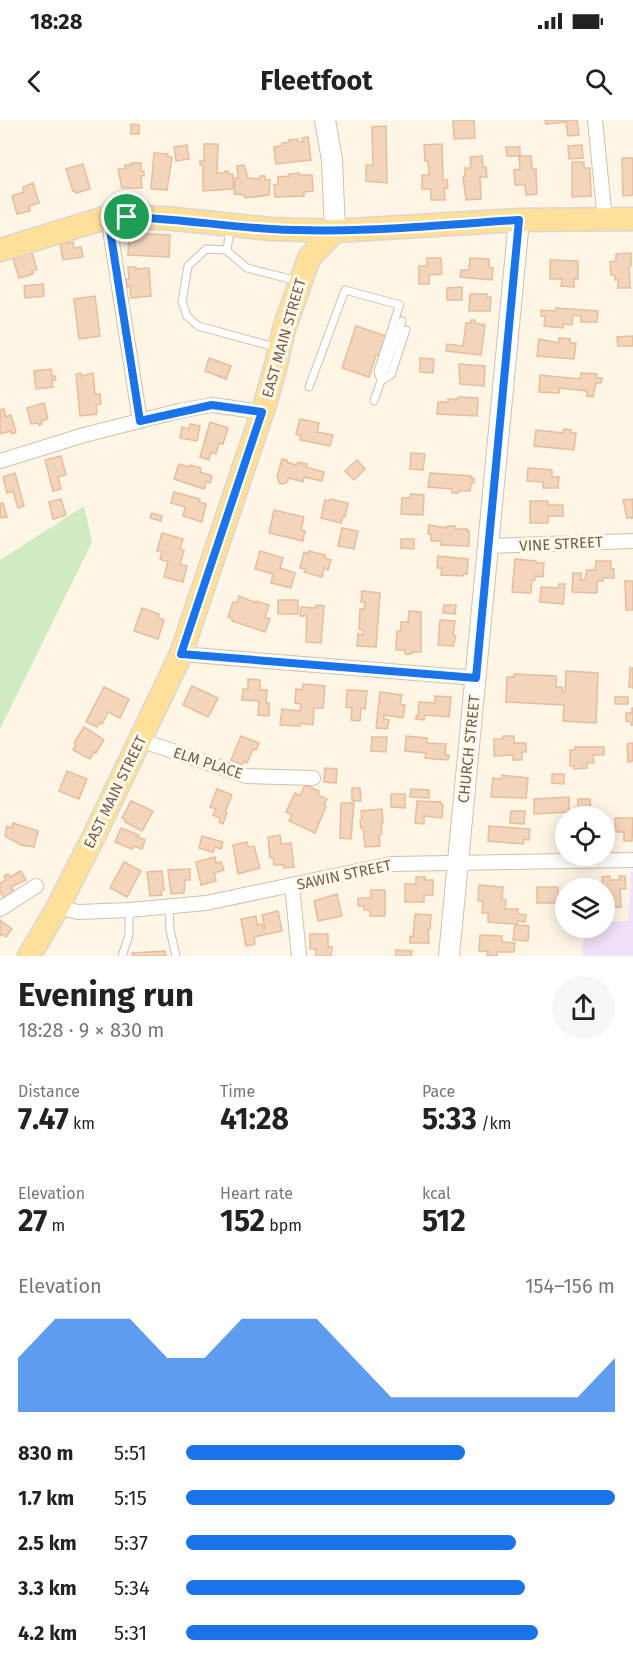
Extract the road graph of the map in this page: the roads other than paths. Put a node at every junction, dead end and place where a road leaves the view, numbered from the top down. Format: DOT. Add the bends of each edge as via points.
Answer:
graph roads {
  1 [pos="325,120"];
  2 [pos="596,120"];
  3 [pos="108,217"];
  4 [pos="633,219"];
  5 [pos="519,220"];
  6 [pos="605,220"];
  7 [pos="230,225"];
  8 [pos="335,231"];
  9 [pos="0,250"];
  10 [pos="227,250"];
  11 [pos="300,282"];
  12 [pos="402,321"];
  13 [pos="405,330"];
  14 [pos="279,348"];
  15 [pos="381,381"];
  16 [pos="309,387"];
  17 [pos="375,401"];
  18 [pos="262,412"];
  19 [pos="140,421"];
  20 [pos="0,461"];
  21 [pos="633,541"];
  22 [pos="489,546"];
  23 [pos="181,654"];
  24 [pos="476,678"];
  25 [pos="140,740"];
  26 [pos="313,778"];
  27 [pos="633,860"];
  28 [pos="458,862"];
  29 [pos="292,885"];
  30 [pos="36,886"];
  31 [pos="58,907"];
  32 [pos="169,907"];
  33 [pos="0,909"];
  34 [pos="129,910"];
  35 [pos="29,956"];
  36 [pos="122,956"];
  37 [pos="176,956"];
  38 [pos="299,956"];
  39 [pos="449,956"];
  1 -- 8 [label="street" via="332,160"];
  2 -- 6 [label="street"];
  3 -- 7 [label="main road"];
  3 -- 9 [label="main road"];
  3 -- 19 [label="street"];
  4 -- 6 [label="main road"];
  5 -- 6 [label="main road"];
  5 -- 8 [label="main road"];
  5 -- 22 [label="street, CHURCH STREET"];
  7 -- 8 [label="main road"];
  7 -- 10 [label="lane"];
  8 -- 11 [label="main road, EAST MAIN STREET" via="309,258"];
  10 -- 11 [label="lane" via="247,268"];
  10 -- 14 [label="lane" via="206,249 188,266 182,302 187,316 198,326"];
  11 -- 14 [label="main road, EAST MAIN STREET"];
  12 -- 15 [label="lane"];
  13 -- 15 [label="lane" via="391,375"];
  14 -- 18 [label="main road, EAST MAIN STREET"];
  15 -- 16 [label="lane" via="378,371 399,308 345,290"];
  15 -- 17 [label="lane"];
  18 -- 19 [label="street" via="212,405"];
  18 -- 23 [label="main road, EAST MAIN STREET"];
  19 -- 20 [label="street"];
  21 -- 22 [label="street, VINE STREET"];
  22 -- 24 [label="street, CHURCH STREET"];
  23 -- 24 [label="street"];
  23 -- 25 [label="main road, EAST MAIN STREET"];
  24 -- 28 [label="street, CHURCH STREET"];
  25 -- 26 [label="street, ELM PLACE" via="246,776"];
  25 -- 31 [label="main road, EAST MAIN STREET"];
  27 -- 28 [label="street, SAWIN STREET"];
  28 -- 29 [label="street, SAWIN STREET" via="391,864"];
  28 -- 39 [label="street, CHURCH STREET"];
  29 -- 32 [label="street, SAWIN STREET"];
  29 -- 38 [label="street"];
  30 -- 33 [label="street"];
  31 -- 34 [label="street, SAWIN STREET" via="78,912"];
  31 -- 35 [label="main road, EAST MAIN STREET"];
  32 -- 34 [label="street, SAWIN STREET"];
  32 -- 37 [label="lane"];
  34 -- 36 [label="lane" via="129,935"];
}
